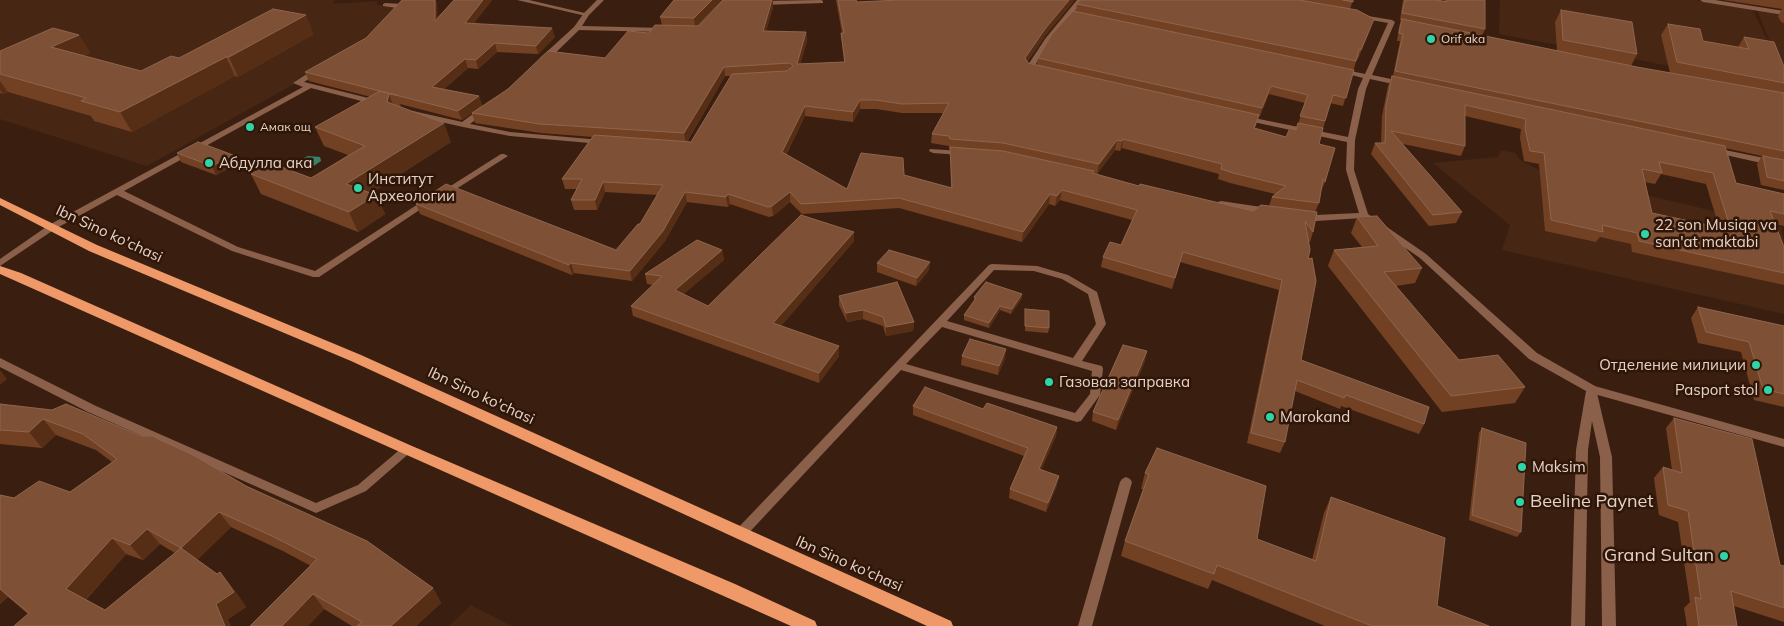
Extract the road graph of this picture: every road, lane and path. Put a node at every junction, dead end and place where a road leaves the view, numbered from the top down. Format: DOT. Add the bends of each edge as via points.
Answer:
graph roads {
  1 [pos="520,0"];
  2 [pos="600,0"];
  3 [pos="1080,0"];
  4 [pos="1703,0"];
  5 [pos="821,2"];
  6 [pos="751,4"];
  7 [pos="385,5"];
  8 [pos="1784,13"];
  9 [pos="586,14"];
  10 [pos="1069,15"];
  11 [pos="1356,16"];
  12 [pos="391,17"];
  13 [pos="1088,19"];
  14 [pos="1392,22"];
  15 [pos="1402,24"];
  16 [pos="577,28"];
  17 [pos="670,30"];
  18 [pos="323,68"];
  19 [pos="535,68"];
  20 [pos="1329,69"];
  21 [pos="1049,72"];
  22 [pos="1368,76"];
  23 [pos="1407,84"];
  24 [pos="310,86"];
  25 [pos="492,105"];
  26 [pos="387,106"];
  27 [pos="406,111"];
  28 [pos="1238,116"];
  29 [pos="464,126"];
  30 [pos="1351,140"];
  31 [pos="610,143"];
  32 [pos="1707,149"];
  33 [pos="933,151"];
  34 [pos="972,154"];
  35 [pos="504,156"];
  36 [pos="1784,165"];
  37 [pos="118,192"];
  38 [pos="0,201"];
  39 [pos="1214,204"];
  40 [pos="1364,215"];
  41 [pos="52,227"];
  42 [pos="0,263"];
  43 [pos="0,270"];
  44 [pos="941,323"];
  45 [pos="1076,361"];
  46 [pos="0,362"];
  47 [pos="899,366"];
  48 [pos="1592,389"];
  49 [pos="1784,443"];
  50 [pos="407,450"];
  51 [pos="1126,482"];
  52 [pos="740,534"];
  53 [pos="809,626"];
  54 [pos="945,626"];
  55 [pos="1085,626"];
  56 [pos="1578,626"];
  57 [pos="1609,626"];
  1 -- 9 [label="street"];
  2 -- 9 [label="street"];
  3 -- 10 [label="street"];
  4 -- 8 [label="street"];
  5 -- 6 [label="street"];
  7 -- 12 [label="street" via="402,6"];
  9 -- 16 [label="street"];
  10 -- 13 [label="street"];
  10 -- 21 [label="street" via="1047,40 1030,68"];
  11 -- 14 [label="street"];
  14 -- 15 [label="street"];
  14 -- 22 [label="street"];
  16 -- 17 [label="street"];
  16 -- 19 [label="street"];
  18 -- 24 [label="street" via="297,83"];
  20 -- 22 [label="street"];
  22 -- 23 [label="street"];
  22 -- 30 [label="street"];
  24 -- 26 [label="street"];
  24 -- 37 [label="street"];
  25 -- 29 [label="street"];
  27 -- 29 [label="street"];
  28 -- 30 [label="street"];
  29 -- 31 [label="street" via="541,138"];
  30 -- 40 [label="street" via="1350,170"];
  32 -- 36 [label="street"];
  33 -- 34 [label="street"];
  35 -- 37 [label="street" via="400,219 316,276 235,249"];
  37 -- 41 [label="street"];
  38 -- 41 [label="main road, Ibn Sino ko'chasi"];
  39 -- 40 [label="street" via="1316,218"];
  40 -- 48 [label="street" via="1422,256 1533,356"];
  41 -- 42 [label="street"];
  41 -- 52 [label="main road, Ibn Sino ko'chasi" via="102,252 356,358"];
  43 -- 50 [label="main road"];
  44 -- 45 [label="street"];
  44 -- 45 [label="street" via="992,267 1034,268 1065,277 1092,292 1101,324"];
  44 -- 47 [label="street"];
  45 -- 47 [label="street" via="1098,369 1095,395 1077,418"];
  46 -- 50 [label="street" via="92,409 316,508 362,488"];
  47 -- 52 [label="street"];
  48 -- 49 [label="street"];
  48 -- 56 [label="street" via="1582,450"];
  48 -- 57 [label="street" via="1606,457"];
  50 -- 53 [label="main road"];
  51 -- 55 [label="street"];
  52 -- 54 [label="main road, Ibn Sino ko'chasi"];
}
